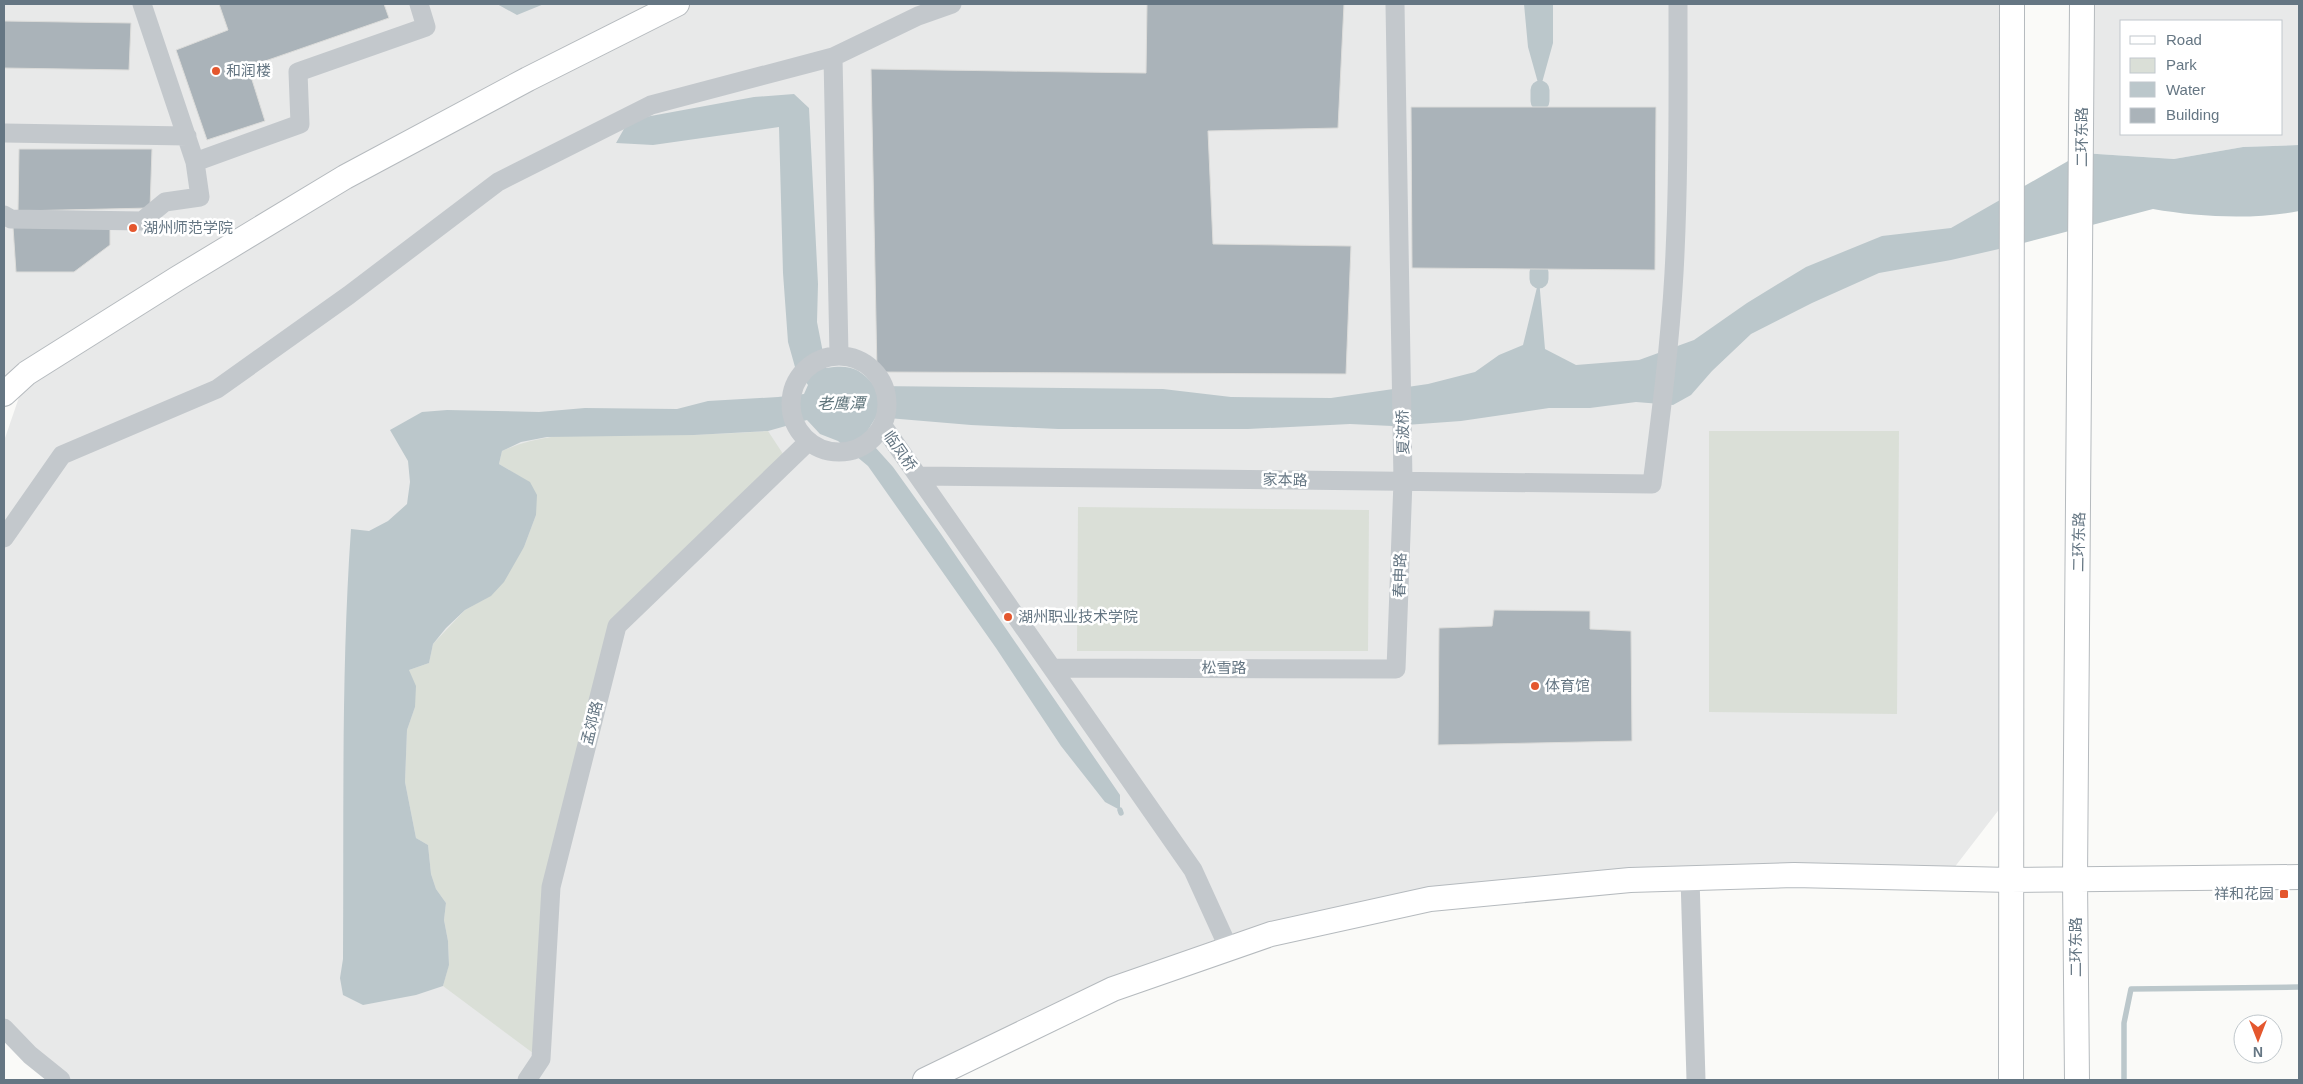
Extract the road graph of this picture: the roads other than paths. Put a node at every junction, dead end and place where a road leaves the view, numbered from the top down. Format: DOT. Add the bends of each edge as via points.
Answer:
graph roads {
  1 [pos="142,4"];
  2 [pos="418,4"];
  3 [pos="677,4"];
  4 [pos="952,4"];
  5 [pos="1395,4"];
  6 [pos="1678,4"];
  7 [pos="2012,4"];
  8 [pos="2082,4"];
  9 [pos="833,57"];
  10 [pos="4,133"];
  11 [pos="187,136"];
  12 [pos="195,162"];
  13 [pos="4,215"];
  14 [pos="833,355"];
  15 [pos="4,394"];
  16 [pos="881,428"];
  17 [pos="809,441"];
  18 [pos="918,476"];
  19 [pos="1403,482"];
  20 [pos="4,538"];
  21 [pos="1052,668"];
  22 [pos="1396,669"];
  23 [pos="2299,877"];
  24 [pos="1690,878"];
  25 [pos="2075,879"];
  26 [pos="2011,880"];
  27 [pos="1229,949"];
  28 [pos="4,1028"];
  29 [pos="61,1080"];
  30 [pos="527,1080"];
  31 [pos="925,1080"];
  32 [pos="1696,1080"];
  33 [pos="2011,1080"];
  34 [pos="2077,1080"];
  1 -- 11 [label="street"];
  2 -- 12 [label="street" via="426,27 298,72 300,124"];
  3 -- 15 [label="main road" via="345,177 36,368"];
  4 -- 9 [label="street" via="918,16"];
  5 -- 19 [label="street, 夏波桥"];
  6 -- 19 [label="street, 家本路" via="1677,210 1670,341 1652,484"];
  7 -- 26 [label="main road"];
  8 -- 25 [label="main road, 二环东路"];
  9 -- 14 [label="street"];
  9 -- 20 [label="street" via="651,105 498,182 217,390 62,455"];
  10 -- 11 [label="street"];
  11 -- 12 [label="street"];
  12 -- 13 [label="street" via="200,197 165,202 142,221 11,218"];
  14 -- 16 [label="street" via="855,358 870,366 882,381 888,410"];
  14 -- 17 [label="street" via="796,383 791,407 796,426"];
  16 -- 17 [label="street" via="848,452 828,451"];
  16 -- 18 [label="street, 临凤桥"];
  17 -- 30 [label="street, 孟郊路" via="616,626 551,887 541,1059"];
  18 -- 19 [label="street, 家本路"];
  18 -- 21 [label="street, 临凤桥"];
  19 -- 22 [label="street, 春申路"];
  21 -- 22 [label="street, 松雪路"];
  21 -- 27 [label="street, 临凤桥" via="1193,870"];
  23 -- 25 [label="main road"];
  24 -- 26 [label="main road" via="1794,875"];
  24 -- 27 [label="main road" via="1630,880 1430,899 1271,934"];
  24 -- 32 [label="street"];
  25 -- 26 [label="main road"];
  25 -- 34 [label="main road, 二环东路"];
  26 -- 33 [label="main road"];
  27 -- 31 [label="main road" via="1112,989"];
  28 -- 29 [label="street"];
}
